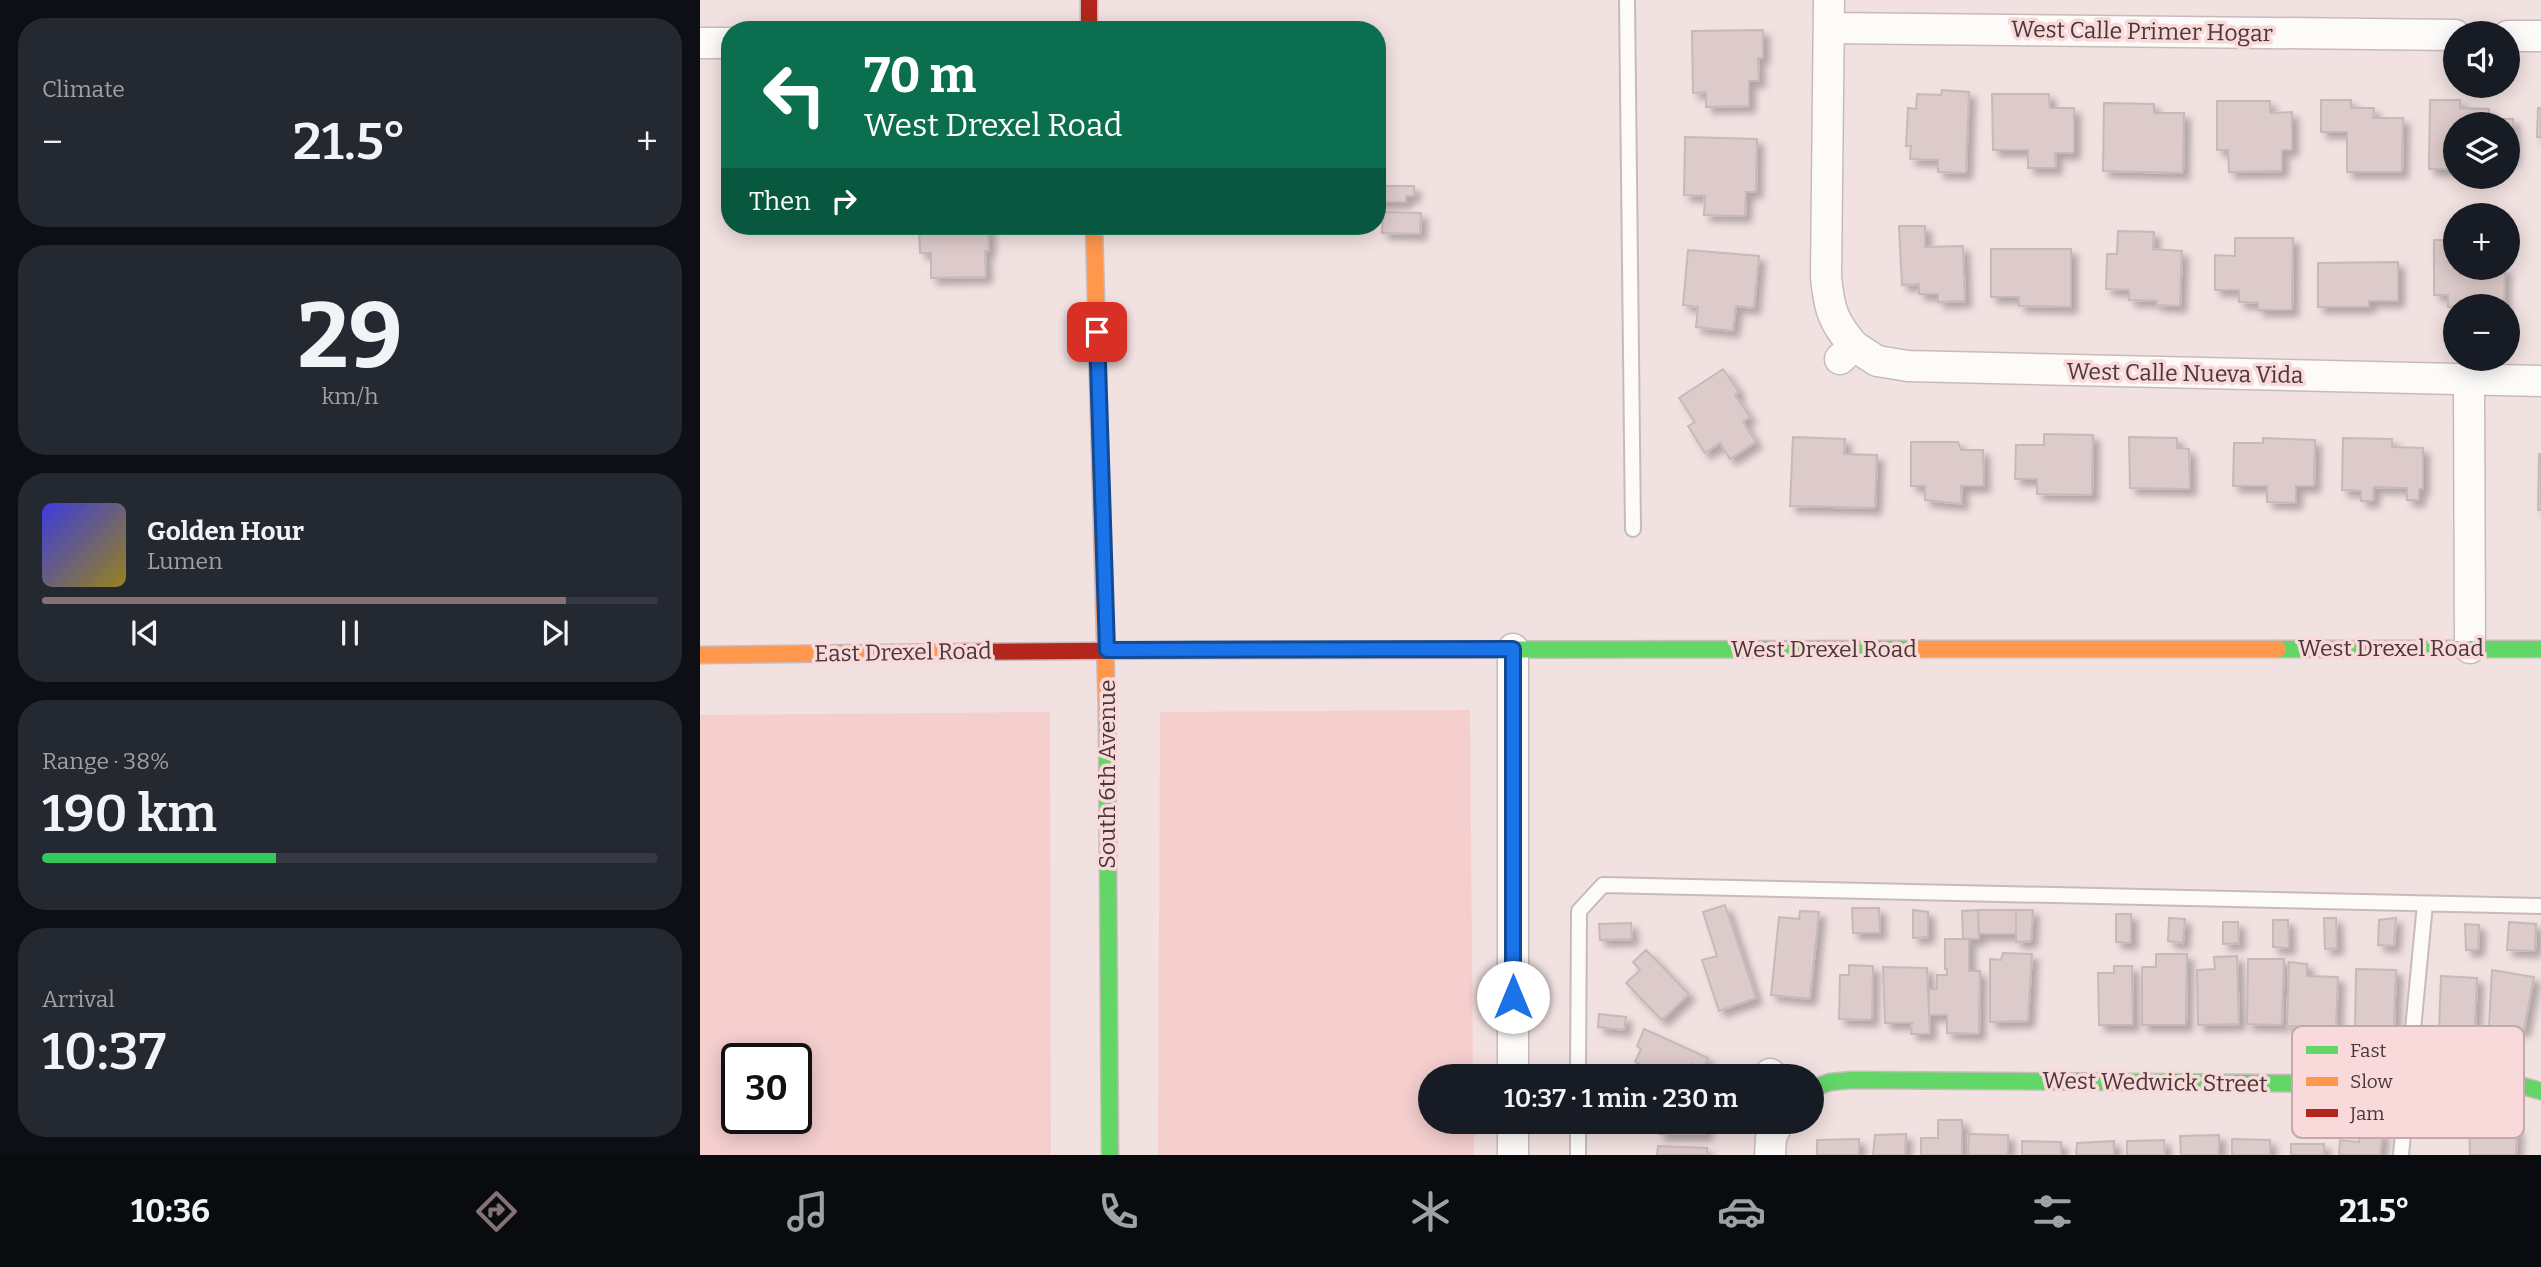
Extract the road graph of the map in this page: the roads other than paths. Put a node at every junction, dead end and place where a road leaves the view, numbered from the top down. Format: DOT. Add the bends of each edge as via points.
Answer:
graph roads {
  1 [pos="1089,0"];
  2 [pos="1627,0"];
  3 [pos="1829,14"];
  4 [pos="1089,21"];
  5 [pos="2443,35"];
  6 [pos="2520,36"];
  7 [pos="2541,36"];
  8 [pos="700,43"];
  9 [pos="721,43"];
  10 [pos="1094,235"];
  11 [pos="2469,380"];
  12 [pos="2541,381"];
  13 [pos="1633,530"];
  14 [pos="2470,648"];
  15 [pos="1513,649"];
  16 [pos="2541,649"];
  17 [pos="1107,650"];
  18 [pos="700,655"];
  19 [pos="2425,904"];
  20 [pos="2541,906"];
  21 [pos="2414,1026"];
  22 [pos="1513,1064"];
  23 [pos="1578,1064"];
  24 [pos="2292,1084"];
  25 [pos="1824,1085"];
  26 [pos="2524,1086"];
  27 [pos="2541,1091"];
  28 [pos="1513,1134"];
  29 [pos="1578,1134"];
  30 [pos="1773,1134"];
  31 [pos="1110,1155"];
  32 [pos="1513,1155"];
  33 [pos="1578,1155"];
  34 [pos="1770,1155"];
  1 -- 4 [label="street"];
  2 -- 13 [label="lane"];
  3 -- 5 [label="street, West Calle Primer Hogar"];
  3 -- 11 [label="street, West Calle Nueva Vida" via="1826,278 1828,306 1847,353 1908,366"];
  6 -- 7 [label="street"];
  8 -- 9 [label="street"];
  10 -- 17 [label="street, South 6th Avenue"];
  11 -- 12 [label="street, West Calle Nueva Vida"];
  11 -- 14 [label="street"];
  14 -- 15 [label="street, West Drexel Road"];
  14 -- 16 [label="street, West Drexel Road"];
  15 -- 17 [label="street, West Drexel Road"];
  15 -- 22 [label="street"];
  17 -- 18 [label="street, East Drexel Road"];
  17 -- 31 [label="street, South 6th Avenue"];
  19 -- 20 [label="lane"];
  19 -- 21 [label="lane"];
  19 -- 23 [label="lane" via="1603,885 1578,911"];
  24 -- 25 [label="street, West Wedwick Street" via="1842,1080"];
  26 -- 27 [label="street, West Wedwick Street"];
  28 -- 32 [label="street"];
  29 -- 33 [label="lane"];
  30 -- 34 [label="street"];
}
